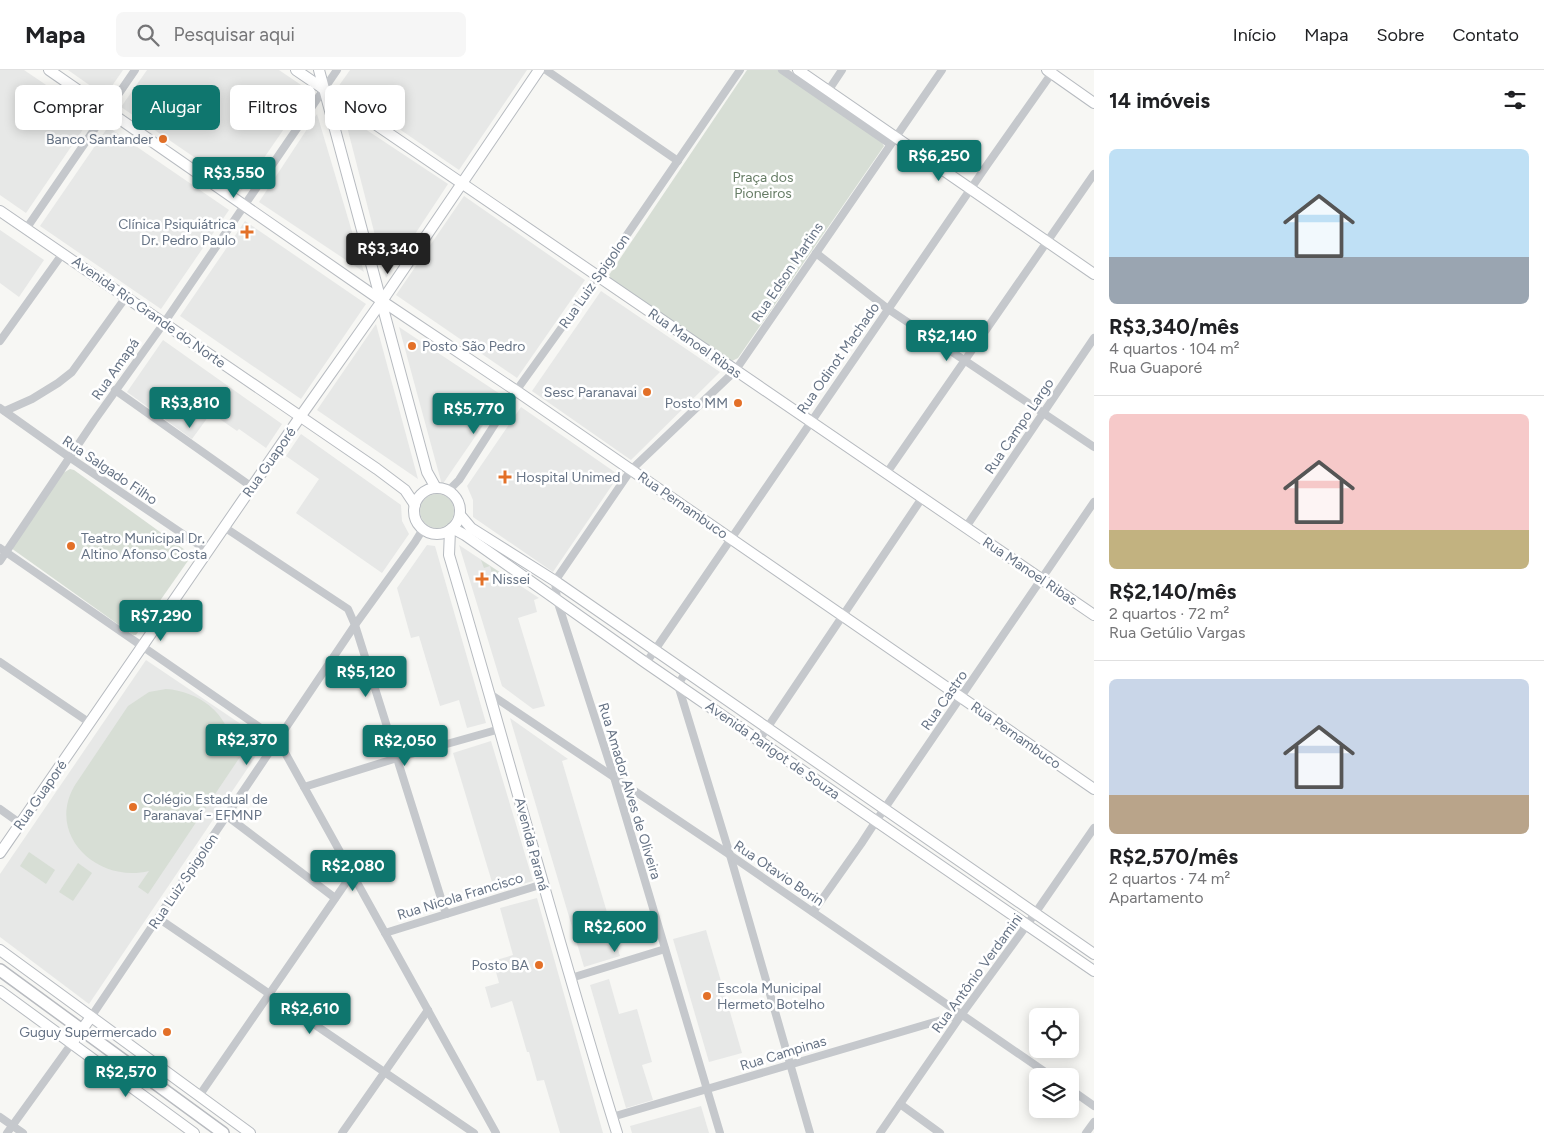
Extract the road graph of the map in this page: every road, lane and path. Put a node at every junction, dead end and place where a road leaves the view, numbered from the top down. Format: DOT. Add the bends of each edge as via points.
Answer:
graph roads {
  1 [pos="49,70"];
  2 [pos="135,70"];
  3 [pos="296,70"];
  4 [pos="319,70"];
  5 [pos="337,70"];
  6 [pos="539,70"];
  7 [pos="546,70"];
  8 [pos="740,70"];
  9 [pos="782,70"];
  10 [pos="798,70"];
  11 [pos="842,70"];
  12 [pos="942,70"];
  13 [pos="1051,71"];
  14 [pos="70,85"];
  15 [pos="324,89"];
  16 [pos="122,90"];
  17 [pos="828,91"];
  18 [pos="1094,103"];
  19 [pos="122,122"];
  20 [pos="95,130"];
  21 [pos="892,140"];
  22 [pos="678,161"];
  23 [pos="1094,174"];
  24 [pos="462,183"];
  25 [pos="970,189"];
  26 [pos="244,206"];
  27 [pos="0,211"];
  28 [pos="26,229"];
  29 [pos="1047,242"];
  30 [pos="63,253"];
  31 [pos="816,253"];
  32 [pos="1094,274"];
  33 [pos="598,277"];
  34 [pos="126,297"];
  35 [pos="382,302"];
  36 [pos="888,309"];
  37 [pos="164,323"];
  38 [pos="1094,338"];
  39 [pos="0,341"];
  40 [pos="965,360"];
  41 [pos="734,371"];
  42 [pos="115,390"];
  43 [pos="516,390"];
  44 [pos="2,410"];
  45 [pos="1043,413"];
  46 [pos="300,417"];
  47 [pos="810,422"];
  48 [pos="1094,447"];
  49 [pos="69,457"];
  50 [pos="631,470"];
  51 [pos="886,474"];
  52 [pos="252,487"];
  53 [pos="436,488"];
  54 [pos="448,491"];
  55 [pos="922,498"];
  56 [pos="1094,502"];
  57 [pos="416,505"];
  58 [pos="460,515"];
  59 [pos="224,527"];
  60 [pos="966,528"];
  61 [pos="451,529"];
  62 [pos="428,531"];
  63 [pos="730,538"];
  64 [pos="3,550"];
  65 [pos="208,551"];
  66 [pos="449,555"];
  67 [pos="0,561"];
  68 [pos="1042,579"];
  69 [pos="555,581"];
  70 [pos="557,600"];
  71 [pos="1094,615"];
  72 [pos="843,616"];
  73 [pos="355,625"];
  74 [pos="143,646"];
  75 [pos="654,651"];
  76 [pos="0,662"];
  77 [pos="646,662"];
  78 [pos="686,673"];
  79 [pos="678,685"];
  80 [pos="490,694"];
  81 [pos="961,697"];
  82 [pos="90,723"];
  83 [pos="766,728"];
  84 [pos="500,729"];
  85 [pos="278,740"];
  86 [pos="758,740"];
  87 [pos="397,758"];
  88 [pos="614,777"];
  89 [pos="304,787"];
  90 [pos="1094,789"];
  91 [pos="884,809"];
  92 [pos="0,810"];
  93 [pos="227,816"];
  94 [pos="876,821"];
  95 [pos="21,824"];
  96 [pos="1094,828"];
  97 [pos="0,853"];
  98 [pos="730,855"];
  99 [pos="352,874"];
  100 [pos="543,884"];
  101 [pos="336,898"];
  102 [pos="813,912"];
  103 [pos="1035,913"];
  104 [pos="446,914"];
  105 [pos="158,918"];
  106 [pos="1027,925"];
  107 [pos="385,933"];
  108 [pos="665,949"];
  109 [pos="0,950"];
  110 [pos="1094,954"];
  111 [pos="0,970"];
  112 [pos="1094,971"];
  113 [pos="571,978"];
  114 [pos="0,991"];
  115 [pos="270,994"];
  116 [pos="428,1010"];
  117 [pos="962,1014"];
  118 [pos="91,1017"];
  119 [pos="82,1030"];
  120 [pos="72,1044"];
  121 [pos="790,1064"];
  122 [pos="1040,1068"];
  123 [pos="385,1072"];
  124 [pos="707,1089"];
  125 [pos="1079,1095"];
  126 [pos="199,1096"];
  127 [pos="900,1104"];
  128 [pos="1094,1106"];
  129 [pos="0,1117"];
  130 [pos="612,1117"];
  131 [pos="1094,1122"];
  132 [pos="12,1126"];
  133 [pos="7,1133"];
  134 [pos="23,1133"];
  135 [pos="194,1133"];
  136 [pos="223,1133"];
  137 [pos="250,1133"];
  138 [pos="342,1133"];
  139 [pos="474,1133"];
  140 [pos="496,1133"];
  141 [pos="617,1133"];
  142 [pos="720,1133"];
  143 [pos="810,1133"];
  144 [pos="880,1133"];
  145 [pos="940,1133"];
  146 [pos="1086,1133"];
  1 -- 14 [label="street, Rua Pernambuco"];
  2 -- 16 [label="street"];
  3 -- 15 [label="street, Rua Manoel Ribas"];
  4 -- 15 [label="street"];
  5 -- 15 [label="street, Rua Amapá"];
  6 -- 24 [label="street, Rua Guaporé"];
  7 -- 22 [label="street"];
  8 -- 22 [label="street, Rua Luiz Spigolon"];
  9 -- 21 [label="street"];
  10 -- 17 [label="street"];
  11 -- 17 [label="street"];
  12 -- 21 [label="street, Rua Edson Martins"];
  13 -- 18 [label="street"];
  13 -- 25 [label="street, Rua Odinot Machado"];
  15 -- 24 [label="street, Rua Manoel Ribas"];
  15 -- 26 [label="street, Rua Amapá"];
  15 -- 35 [label="street"];
  17 -- 21 [label="street"];
  19 -- 26 [label="street, Rua Pernambuco"];
  20 -- 28 [label="street"];
  21 -- 25 [label="street"];
  21 -- 31 [label="street, Rua Edson Martins"];
  22 -- 33 [label="street, Rua Luiz Spigolon"];
  23 -- 29 [label="street"];
  24 -- 33 [label="street, Rua Manoel Ribas"];
  24 -- 35 [label="street, Rua Guaporé"];
  25 -- 29 [label="street"];
  25 -- 36 [label="street, Rua Odinot Machado"];
  26 -- 35 [label="street, Rua Pernambuco"];
  26 -- 37 [label="street, Rua Amapá"];
  27 -- 28 [label="street, Avenida Rio Grande do Norte"];
  28 -- 30 [label="street, Avenida Rio Grande do Norte"];
  29 -- 32 [label="street"];
  29 -- 40 [label="street"];
  30 -- 34 [label="street, Avenida Rio Grande do Norte"];
  30 -- 39 [label="street"];
  31 -- 36 [label="street"];
  31 -- 41 [label="street, Rua Edson Martins"];
  33 -- 41 [label="street, Rua Manoel Ribas"];
  33 -- 43 [label="street, Rua Luiz Spigolon"];
  34 -- 37 [label="street, Avenida Rio Grande do Norte"];
  34 -- 44 [label="street" via="72,372 32,399"];
  35 -- 43 [label="street, Rua Pernambuco"];
  35 -- 46 [label="street, Rua Guaporé"];
  35 -- 53 [label="street" via="427,472"];
  36 -- 40 [label="street"];
  36 -- 47 [label="street, Rua Odinot Machado"];
  37 -- 42 [label="street, Rua Amapá"];
  37 -- 46 [label="street, Avenida Rio Grande do Norte"];
  38 -- 45 [label="street, Rua Campo Largo"];
  40 -- 45 [label="street"];
  40 -- 51 [label="street"];
  41 -- 47 [label="street, Rua Manoel Ribas"];
  41 -- 50 [label="street, Rua Edson Martins"];
  42 -- 49 [label="street, Rua Amapá"];
  42 -- 52 [label="street"];
  43 -- 50 [label="street, Rua Pernambuco"];
  43 -- 54 [label="street, Rua Luiz Spigolon" via="464,473"];
  44 -- 49 [label="street, Rua Salgado Filho"];
  45 -- 48 [label="street"];
  45 -- 60 [label="street, Rua Campo Largo"];
  46 -- 52 [label="street, Rua Guaporé"];
  46 -- 57 [label="street, Avenida Rio Grande do Norte" via="405,490"];
  47 -- 51 [label="street, Rua Manoel Ribas"];
  47 -- 63 [label="street, Rua Odinot Machado"];
  49 -- 64 [label="street, Rua Amapá"];
  49 -- 65 [label="street, Rua Salgado Filho"];
  50 -- 63 [label="street, Rua Pernambuco"];
  50 -- 69 [label="street, Rua Edson Martins"];
  51 -- 55 [label="street, Rua Manoel Ribas"];
  52 -- 59 [label="street, Rua Guaporé"];
  53 -- 54 [label="street"];
  53 -- 57 [label="street" via="422,495"];
  54 -- 58 [label="street" via="458,503"];
  55 -- 60 [label="street, Rua Manoel Ribas"];
  55 -- 72 [label="street"];
  56 -- 68 [label="street, Rua Castro"];
  57 -- 62 [label="street" via="416,517"];
  58 -- 61 [label="street"];
  58 -- 69 [label="street, Avenida Parigot de Souza" via="471,528"];
  59 -- 65 [label="street, Rua Guaporé"];
  59 -- 73 [label="street" via="348,609"];
  60 -- 68 [label="street, Rua Manoel Ribas"];
  61 -- 62 [label="street" via="442,533"];
  61 -- 66 [label="street, Avenida Paraná"];
  61 -- 70 [label="street, Avenida Parigot de Souza"];
  62 -- 66 [label="street, Avenida Paraná"];
  62 -- 73 [label="street, Rua Luiz Spigolon" via="415,542"];
  63 -- 72 [label="street, Rua Pernambuco"];
  63 -- 75 [label="street, Rua Odinot Machado"];
  64 -- 67 [label="street, Rua Amapá"];
  64 -- 74 [label="street"];
  65 -- 74 [label="street, Rua Guaporé"];
  66 -- 80 [label="street, Avenida Paraná"];
  68 -- 71 [label="street, Rua Manoel Ribas"];
  68 -- 81 [label="street, Rua Castro"];
  69 -- 70 [label="street, Rua Amador Alves de Oliveira"];
  69 -- 75 [label="street, Avenida Parigot de Souza"];
  70 -- 77 [label="street, Avenida Parigot de Souza"];
  70 -- 88 [label="street, Rua Amador Alves de Oliveira"];
  72 -- 81 [label="street, Rua Pernambuco"];
  72 -- 83 [label="street"];
  73 -- 85 [label="street, Rua Luiz Spigolon"];
  73 -- 87 [label="street"];
  74 -- 82 [label="street, Rua Guaporé"];
  74 -- 85 [label="street"];
  75 -- 77 [label="street, Rua Odinot Machado"];
  75 -- 78 [label="street, Avenida Parigot de Souza"];
  76 -- 82 [label="street"];
  77 -- 79 [label="street, Avenida Parigot de Souza"];
  78 -- 79 [label="street"];
  78 -- 83 [label="street, Avenida Parigot de Souza"];
  79 -- 86 [label="street, Avenida Parigot de Souza"];
  79 -- 98 [label="street"];
  80 -- 84 [label="street, Avenida Paraná"];
  80 -- 88 [label="street, Rua Otavio Borin"];
  81 -- 90 [label="street, Rua Pernambuco"];
  81 -- 91 [label="street, Rua Castro"];
  82 -- 95 [label="street, Rua Guaporé"];
  83 -- 86 [label="street"];
  83 -- 91 [label="street, Avenida Parigot de Souza"];
  84 -- 87 [label="street"];
  84 -- 100 [label="street, Avenida Paraná"];
  85 -- 89 [label="street"];
  85 -- 93 [label="street, Rua Luiz Spigolon"];
  86 -- 94 [label="street, Avenida Parigot de Souza"];
  87 -- 89 [label="street"];
  87 -- 104 [label="street"];
  88 -- 98 [label="street, Rua Otavio Borin"];
  88 -- 108 [label="street, Rua Amador Alves de Oliveira"];
  89 -- 99 [label="street"];
  91 -- 94 [label="street, Rua Castro"];
  91 -- 103 [label="street, Avenida Parigot de Souza"];
  92 -- 95 [label="street"];
  93 -- 101 [label="street"];
  93 -- 105 [label="street, Rua Luiz Spigolon"];
  94 -- 102 [label="street, Rua Castro"];
  94 -- 106 [label="street, Avenida Parigot de Souza"];
  95 -- 97 [label="street, Rua Guaporé"];
  96 -- 103 [label="street, Rua Antônio Verdamini"];
  98 -- 102 [label="street, Rua Otavio Borin"];
  98 -- 121 [label="street"];
  99 -- 101 [label="street"];
  99 -- 107 [label="street"];
  100 -- 104 [label="street, Rua Nicola Francisco"];
  100 -- 113 [label="street, Avenida Paraná"];
  101 -- 115 [label="street"];
  102 -- 117 [label="street, Rua Otavio Borin"];
  103 -- 106 [label="street, Rua Antônio Verdamini"];
  103 -- 110 [label="street, Avenida Parigot de Souza"];
  104 -- 107 [label="street, Rua Nicola Francisco"];
  105 -- 115 [label="street"];
  105 -- 118 [label="street, Rua Luiz Spigolon"];
  106 -- 112 [label="street, Avenida Parigot de Souza"];
  106 -- 117 [label="street, Rua Antônio Verdamini"];
  107 -- 116 [label="street"];
  108 -- 113 [label="street"];
  108 -- 124 [label="street, Rua Amador Alves de Oliveira"];
  109 -- 118 [label="street"];
  111 -- 119 [label="main road"];
  113 -- 130 [label="street, Avenida Paraná"];
  114 -- 120 [label="street"];
  115 -- 123 [label="street"];
  115 -- 126 [label="street"];
  116 -- 123 [label="street"];
  116 -- 140 [label="street"];
  117 -- 121 [label="street, Rua Campinas"];
  117 -- 122 [label="street, Rua Otavio Borin"];
  117 -- 127 [label="street, Rua Antônio Verdamini"];
  118 -- 119 [label="street, Rua Luiz Spigolon"];
  118 -- 126 [label="street"];
  119 -- 120 [label="street, Rua Luiz Spigolon"];
  119 -- 136 [label="main road"];
  120 -- 132 [label="street, Rua Luiz Spigolon"];
  120 -- 135 [label="street"];
  121 -- 124 [label="street, Rua Campinas"];
  121 -- 143 [label="street"];
  123 -- 138 [label="street"];
  123 -- 139 [label="street"];
  124 -- 130 [label="street, Rua Campinas"];
  124 -- 142 [label="street, Rua Amador Alves de Oliveira"];
  125 -- 128 [label="street"];
  126 -- 137 [label="street"];
  127 -- 144 [label="street, Rua Antônio Verdamini"];
  127 -- 145 [label="street"];
  129 -- 132 [label="street"];
  130 -- 141 [label="street, Avenida Paraná"];
  131 -- 146 [label="street"];
  132 -- 133 [label="street, Rua Luiz Spigolon"];
  132 -- 134 [label="street"];
}
